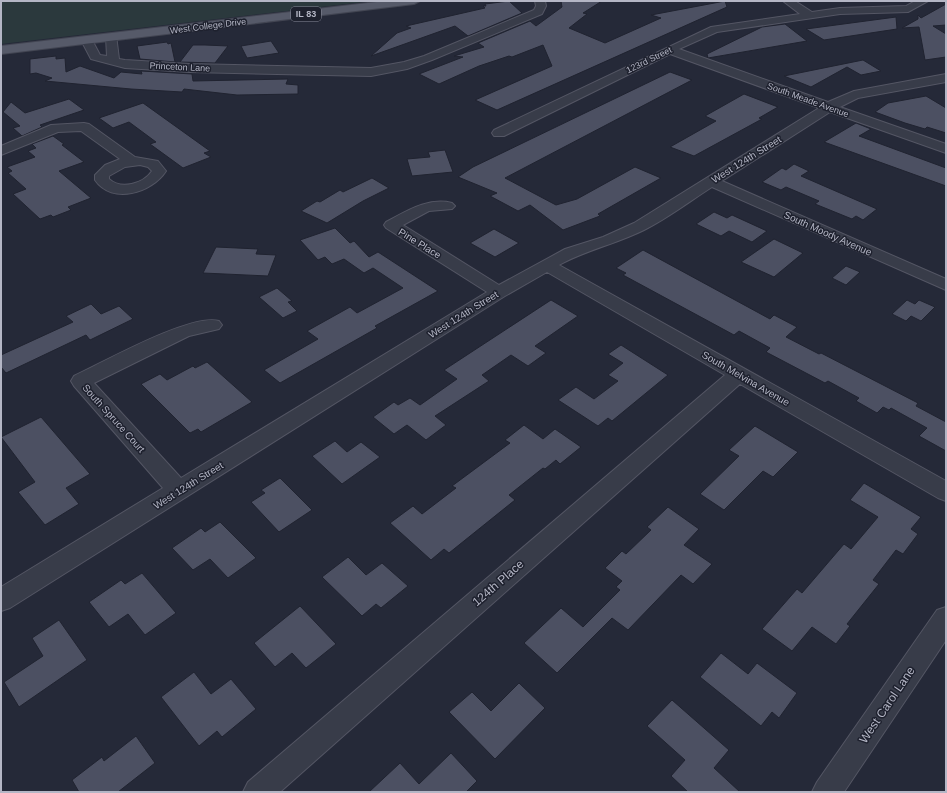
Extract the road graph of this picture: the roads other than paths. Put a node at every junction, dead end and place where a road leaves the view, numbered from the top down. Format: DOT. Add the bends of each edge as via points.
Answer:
graph roads {
  1 [pos="414,1"];
  2 [pos="788,1"];
  3 [pos="923,1"];
  4 [pos="528,3"];
  5 [pos="539,7"];
  6 [pos="809,15"];
  7 [pos="499,28"];
  8 [pos="112,37"];
  9 [pos="87,40"];
  10 [pos="1,50"];
  11 [pos="670,50"];
  12 [pos="428,58"];
  13 [pos="113,61"];
  14 [pos="946,78"];
  15 [pos="828,108"];
  16 [pos="498,133"];
  17 [pos="946,149"];
  18 [pos="1,151"];
  19 [pos="131,161"];
  20 [pos="710,181"];
  21 [pos="447,206"];
  22 [pos="546,265"];
  23 [pos="946,285"];
  24 [pos="499,292"];
  25 [pos="213,325"];
  26 [pos="739,374"];
  27 [pos="179,491"];
  28 [pos="946,492"];
  29 [pos="1,600"];
  30 [pos="946,618"];
  31 [pos="258,792"];
  32 [pos="827,792"];
  1 -- 8 [label="main road, West College Drive / IL 83"];
  2 -- 6 [label="street"];
  3 -- 6 [label="street, 123rd Street" via="908,9 840,11"];
  4 -- 5 [label="street, Princeton Lane"];
  5 -- 7 [label="street, Princeton Lane"];
  6 -- 11 [label="street, 123rd Street" via="715,30"];
  7 -- 12 [label="street, Princeton Lane"];
  7 -- 12 [label="street, Princeton Lane" via="448,36 435,46"];
  8 -- 9 [label="main road, West College Drive / IL 83"];
  8 -- 13 [label="street"];
  9 -- 10 [label="main road, West College Drive / IL 83"];
  9 -- 13 [label="street, Princeton Lane" via="95,57"];
  11 -- 15 [label="street, South Meade Avenue"];
  11 -- 16 [label="street, 123rd Street"];
  12 -- 13 [label="street, Princeton Lane" via="389,70 371,72 190,68"];
  14 -- 15 [label="street, West 124th Street" via="854,96"];
  15 -- 17 [label="street, South Meade Avenue"];
  15 -- 20 [label="street, West 124th Street"];
  18 -- 19 [label="street" via="56,128 84,127"];
  20 -- 22 [label="street, West 124th Street" via="640,226 609,240 571,252"];
  20 -- 23 [label="street, South Moody Avenue"];
  21 -- 24 [label="street, Pine Place" via="426,207 392,225"];
  22 -- 24 [label="street, West 124th Street"];
  22 -- 26 [label="street, South Melvina Avenue"];
  24 -- 27 [label="street, West 124th Street"];
  25 -- 27 [label="street, South Spruce Court" via="184,331 81,382"];
  26 -- 28 [label="street, South Melvina Avenue"];
  26 -- 31 [label="street, 124th Place"];
  27 -- 29 [label="street, West 124th Street"];
  30 -- 32 [label="street, West Carol Lane"];
}
